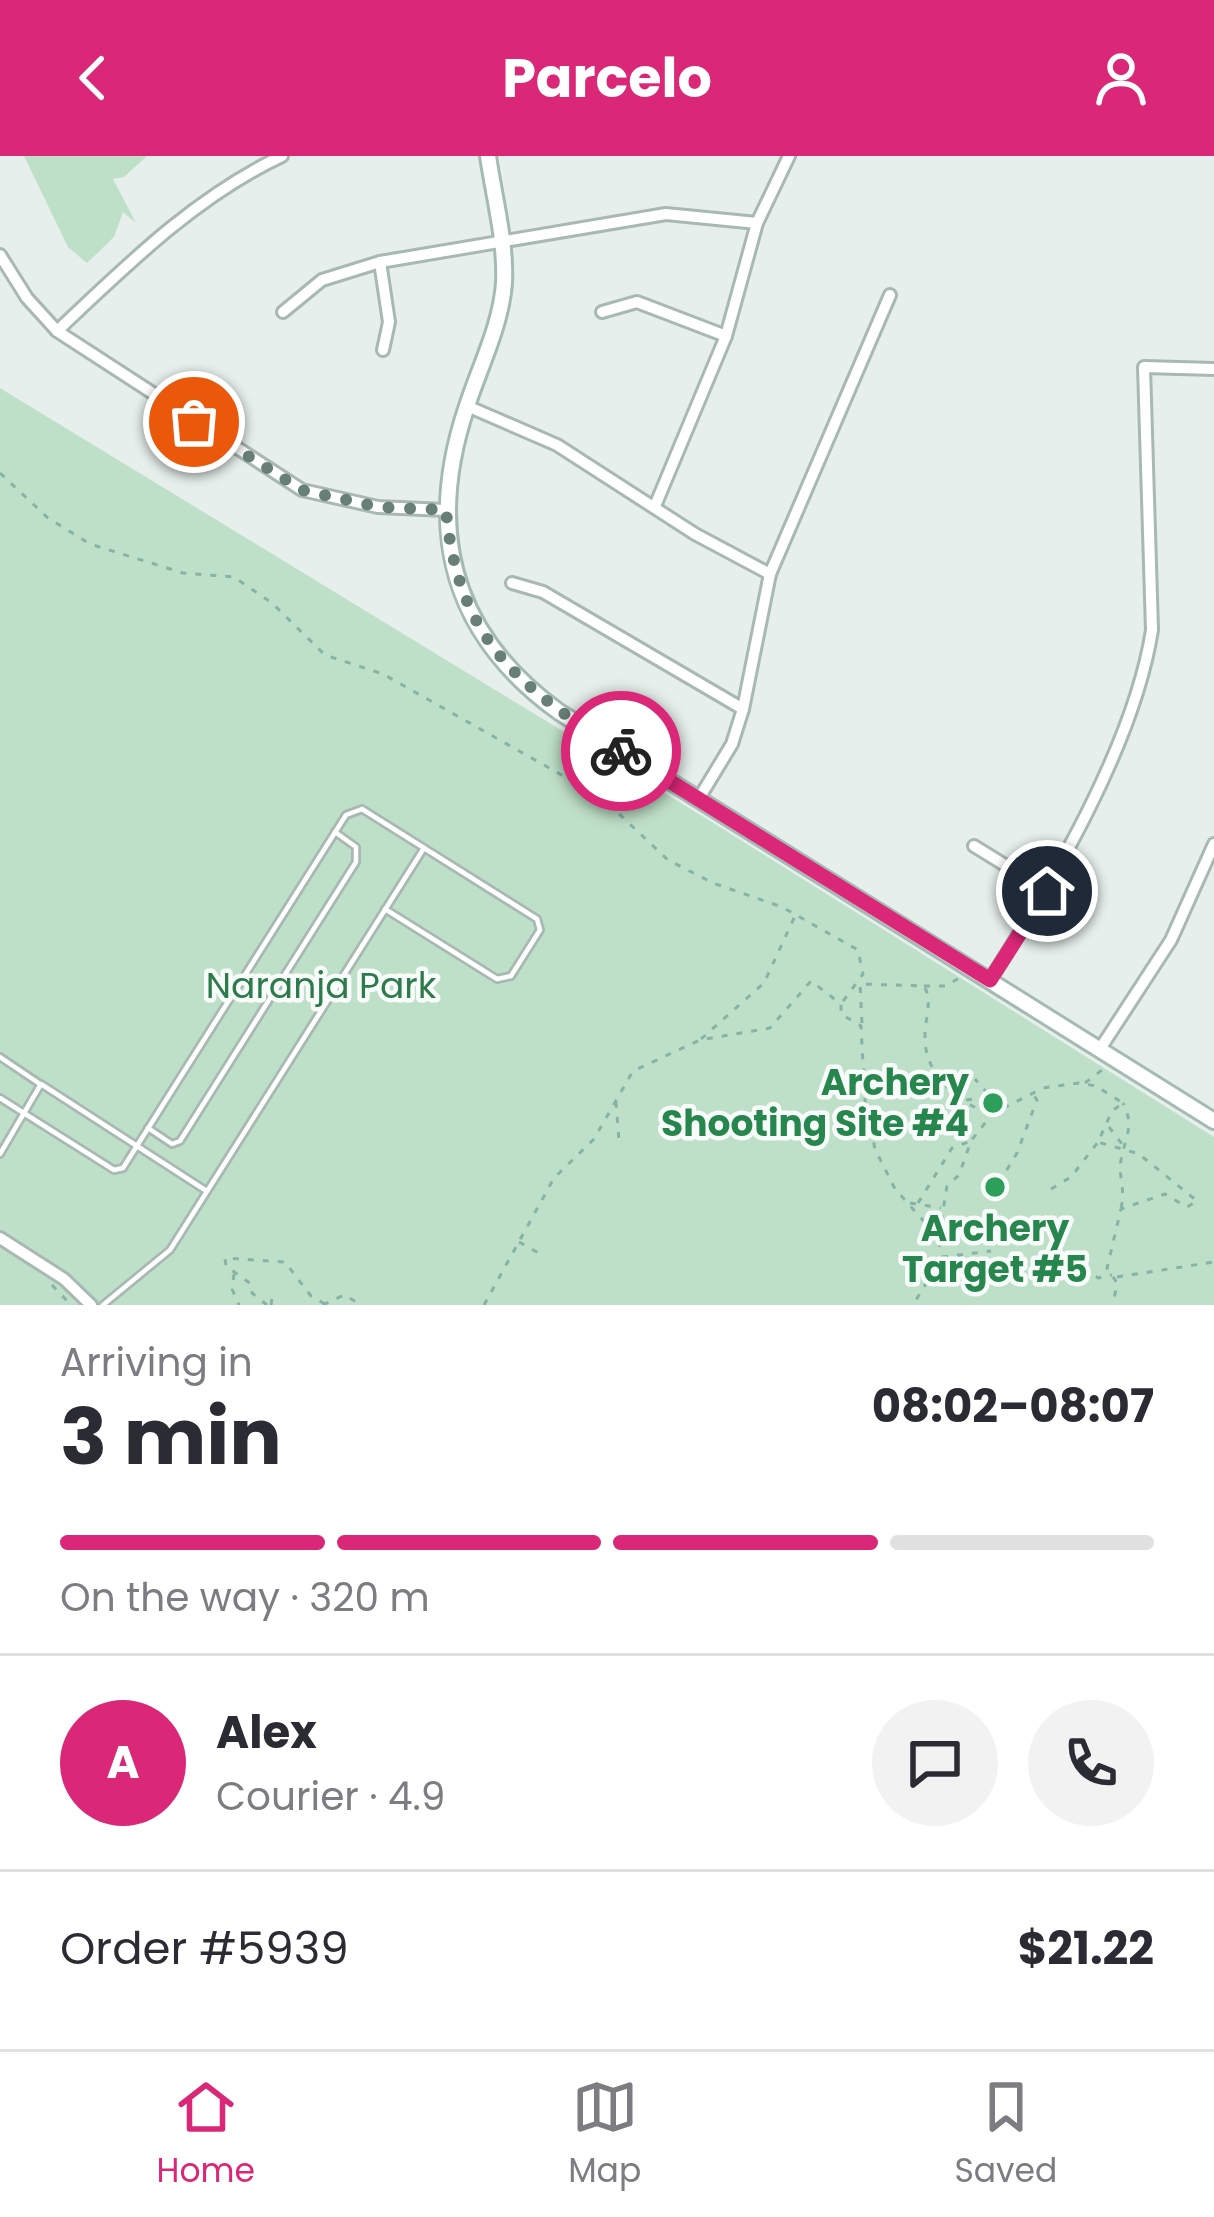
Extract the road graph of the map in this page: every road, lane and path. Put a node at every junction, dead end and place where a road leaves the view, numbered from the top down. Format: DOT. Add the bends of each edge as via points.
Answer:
graph roads {
  1 [pos="282,156"];
  2 [pos="488,156"];
  3 [pos="788,156"];
  4 [pos="757,223"];
  5 [pos="501,241"];
  6 [pos="0,255"];
  7 [pos="380,262"];
  8 [pos="890,295"];
  9 [pos="283,312"];
  10 [pos="602,312"];
  11 [pos="57,331"];
  12 [pos="726,336"];
  13 [pos="383,350"];
  14 [pos="1214,369"];
  15 [pos="466,406"];
  16 [pos="0,473"];
  17 [pos="655,506"];
  18 [pos="446,510"];
  19 [pos="770,574"];
  20 [pos="512,583"];
  21 [pos="743,709"];
  22 [pos="698,800"];
  23 [pos="335,832"];
  24 [pos="974,846"];
  25 [pos="424,848"];
  26 [pos="1213,850"];
  27 [pos="1047,891"];
  28 [pos="385,909"];
  29 [pos="796,914"];
  30 [pos="961,977"];
  31 [pos="990,980"];
  32 [pos="860,984"];
  33 [pos="924,986"];
  34 [pos="841,1004"];
  35 [pos="862,1026"];
  36 [pos="700,1040"];
  37 [pos="1100,1049"];
  38 [pos="0,1057"];
  39 [pos="1106,1067"];
  40 [pos="1100,1075"];
  41 [pos="975,1079"];
  42 [pos="41,1084"];
  43 [pos="1084,1084"];
  44 [pos="1099,1088"];
  45 [pos="1033,1093"];
  46 [pos="0,1098"];
  47 [pos="616,1101"];
  48 [pos="964,1101"];
  49 [pos="1123,1103"];
  50 [pos="23,1113"];
  51 [pos="992,1114"];
  52 [pos="1214,1120"];
  53 [pos="1130,1125"];
  54 [pos="1109,1127"];
  55 [pos="148,1128"];
  56 [pos="619,1141"];
  57 [pos="971,1141"];
  58 [pos="1098,1142"];
  59 [pos="136,1148"];
  60 [pos="1125,1148"];
  61 [pos="0,1154"];
  62 [pos="999,1183"];
  63 [pos="1051,1189"];
  64 [pos="207,1192"];
  65 [pos="908,1203"];
  66 [pos="917,1203"];
  67 [pos="942,1209"];
  68 [pos="1120,1210"];
  69 [pos="0,1238"];
  70 [pos="938,1238"];
  71 [pos="516,1240"];
  72 [pos="991,1251"];
  73 [pos="544,1256"];
  74 [pos="942,1257"];
  75 [pos="1041,1258"];
  76 [pos="1214,1262"];
  77 [pos="234,1274"];
  78 [pos="1113,1276"];
  79 [pos="49,1283"];
  80 [pos="270,1303"];
  81 [pos="324,1304"];
  82 [pos="71,1305"];
  83 [pos="91,1305"];
  84 [pos="103,1305"];
  85 [pos="239,1305"];
  86 [pos="362,1305"];
  87 [pos="484,1305"];
  88 [pos="914,1305"];
  89 [pos="1113,1305"];
  1 -- 11 [label="street" via="144,248"];
  2 -- 5 [label="street"];
  3 -- 4 [label="street"];
  4 -- 5 [label="street" via="666,214"];
  4 -- 12 [label="street"];
  5 -- 7 [label="street"];
  5 -- 15 [label="street" via="500,306"];
  6 -- 11 [label="street"];
  7 -- 9 [label="street" via="322,280"];
  7 -- 13 [label="street" via="389,322"];
  8 -- 19 [label="street"];
  10 -- 12 [label="street" via="637,302"];
  11 -- 18 [label="street" via="302,490 378,507"];
  12 -- 17 [label="street"];
  14 -- 27 [label="street" via="1144,367 1152,630 1146,666"];
  15 -- 17 [label="street" via="557,445"];
  15 -- 18 [label="street"];
  16 -- 29 [label="path" via="90,544 183,573 233,577 325,655 383,674 574,782 668,860"];
  17 -- 19 [label="street"];
  18 -- 22 [label="street" via="463,598 511,673"];
  19 -- 21 [label="street"];
  20 -- 21 [label="street" via="543,592"];
  21 -- 22 [label="street"];
  22 -- 31 [label="street"];
  23 -- 25 [label="lane" via="362,809"];
  23 -- 55 [label="lane"];
  23 -- 55 [label="lane" via="356,847 356,862 180,1142"];
  24 -- 27 [label="street"];
  25 -- 28 [label="lane"];
  25 -- 28 [label="lane" via="537,919 540,930 511,976 497,979"];
  26 -- 37 [label="street" via="1171,940"];
  27 -- 31 [label="street"];
  28 -- 64 [label="lane"];
  29 -- 32 [label="path" via="858,950"];
  29 -- 36 [label="path" via="764,982"];
  30 -- 33 [label="path"];
  31 -- 37 [label="street"];
  32 -- 33 [label="path"];
  32 -- 34 [label="path"];
  32 -- 35 [label="path"];
  33 -- 48 [label="path" via="932,1071"];
  34 -- 35 [label="path" via="841,1014"];
  34 -- 36 [label="path" via="811,981 770,1028"];
  35 -- 65 [label="path" via="875,1149"];
  36 -- 47 [label="path" via="633,1071"];
  37 -- 52 [label="street"];
  38 -- 42 [label="lane"];
  39 -- 40 [label="path"];
  40 -- 43 [label="path"];
  40 -- 44 [label="path"];
  41 -- 48 [label="path" via="991,1097"];
  42 -- 50 [label="lane"];
  42 -- 59 [label="lane"];
  43 -- 44 [label="path"];
  43 -- 45 [label="path"];
  44 -- 49 [label="path"];
  45 -- 51 [label="path"];
  45 -- 62 [label="path" via="1035,1107"];
  46 -- 50 [label="lane"];
  47 -- 56 [label="path"];
  47 -- 71 [label="path"];
  48 -- 51 [label="path"];
  49 -- 53 [label="path"];
  49 -- 54 [label="path"];
  50 -- 59 [label="lane" via="114,1170"];
  50 -- 61 [label="lane"];
  51 -- 57 [label="path"];
  53 -- 54 [label="path"];
  53 -- 60 [label="path"];
  54 -- 58 [label="path"];
  54 -- 60 [label="path"];
  55 -- 59 [label="lane"];
  57 -- 66 [label="path" via="952,1148"];
  57 -- 67 [label="path"];
  58 -- 60 [label="path"];
  58 -- 63 [label="path"];
  59 -- 64 [label="lane"];
  60 -- 68 [label="path"];
  60 -- 68 [label="path" via="1197,1201 1187,1207 1165,1194"];
  64 -- 84 [label="lane" via="170,1250"];
  65 -- 66 [label="path"];
  65 -- 70 [label="path"];
  66 -- 67 [label="path"];
  67 -- 70 [label="path"];
  68 -- 78 [label="path" via="1109,1250"];
  69 -- 83 [label="street"];
  70 -- 74 [label="path"];
  71 -- 73 [label="path"];
  71 -- 87 [label="path"];
  72 -- 74 [label="path"];
  74 -- 88 [label="path"];
  75 -- 78 [label="path"];
  76 -- 78 [label="path"];
  77 -- 80 [label="path"];
  77 -- 81 [label="path" via="225,1258 285,1262"];
  77 -- 85 [label="path"];
  78 -- 89 [label="path"];
  79 -- 82 [label="path"];
  81 -- 86 [label="path" via="344,1294"];
}
